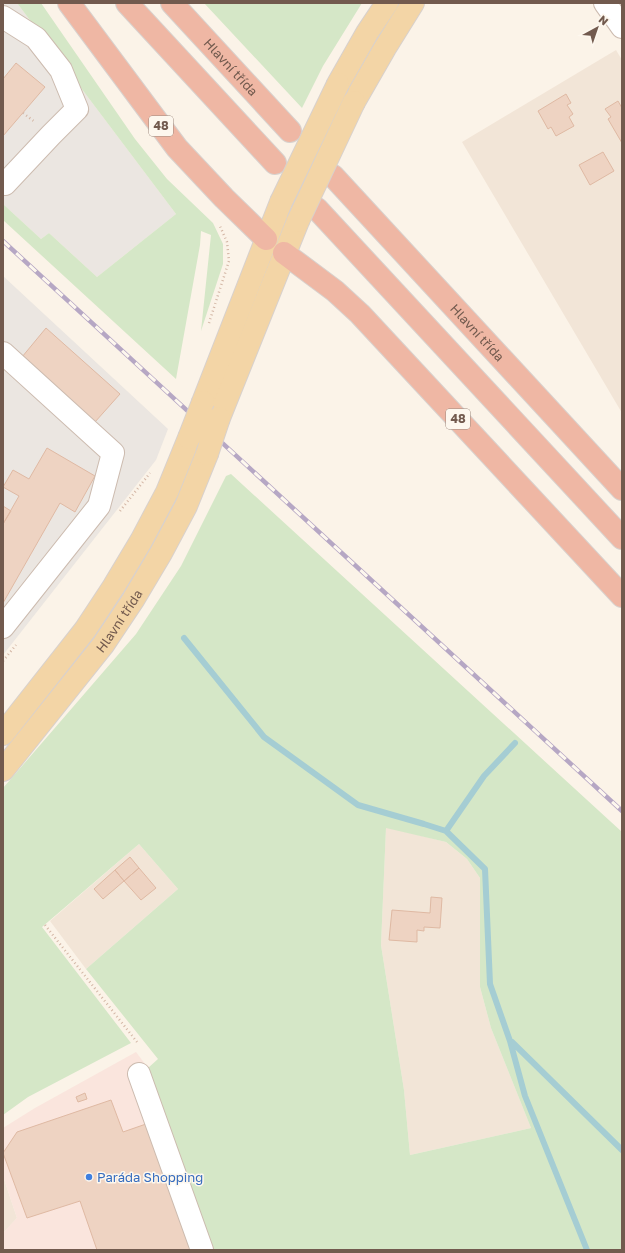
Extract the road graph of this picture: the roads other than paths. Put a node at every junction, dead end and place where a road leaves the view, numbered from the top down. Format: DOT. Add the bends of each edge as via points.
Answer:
graph roads {
  1 [pos="69,3"];
  2 [pos="127,3"];
  3 [pos="172,3"];
  4 [pos="180,3"];
  5 [pos="387,3"];
  6 [pos="413,3"];
  7 [pos="605,3"];
  8 [pos="3,17"];
  9 [pos="622,26"];
  10 [pos="211,45"];
  11 [pos="290,131"];
  12 [pos="275,163"];
  13 [pos="333,176"];
  14 [pos="3,182"];
  15 [pos="317,209"];
  16 [pos="266,238"];
  17 [pos="284,253"];
  18 [pos="3,353"];
  19 [pos="622,489"];
  20 [pos="622,538"];
  21 [pos="622,596"];
  22 [pos="3,627"];
  23 [pos="3,734"];
  24 [pos="3,770"];
  25 [pos="139,1074"];
  26 [pos="202,1250"];
  1 -- 16 [label="highway, 48" via="177,148"];
  2 -- 12 [label="highway"];
  3 -- 10 [label="highway, Hlavní třída"];
  4 -- 10 [label="highway"];
  5 -- 16 [label="main road, bridge" via="338,84 280,202"];
  6 -- 17 [label="main road, bridge" via="354,102"];
  7 -- 9 [label="street"];
  8 -- 14 [label="street" via="36,38 61,70 77,109 5,184"];
  10 -- 11 [label="highway, Hlavní třída"];
  13 -- 19 [label="highway, Hlavní třída"];
  15 -- 20 [label="highway"];
  16 -- 17 [label="main road, 48"];
  16 -- 23 [label="main road, Hlavní třída, bridge" via="189,438 141,542 85,630"];
  17 -- 21 [label="highway, 48" via="335,291 360,314"];
  17 -- 24 [label="main road, Hlavní třída, bridge" via="186,506 161,553 103,645"];
  18 -- 22 [label="street" via="113,453 99,506"];
  25 -- 26 [label="street"];
}
